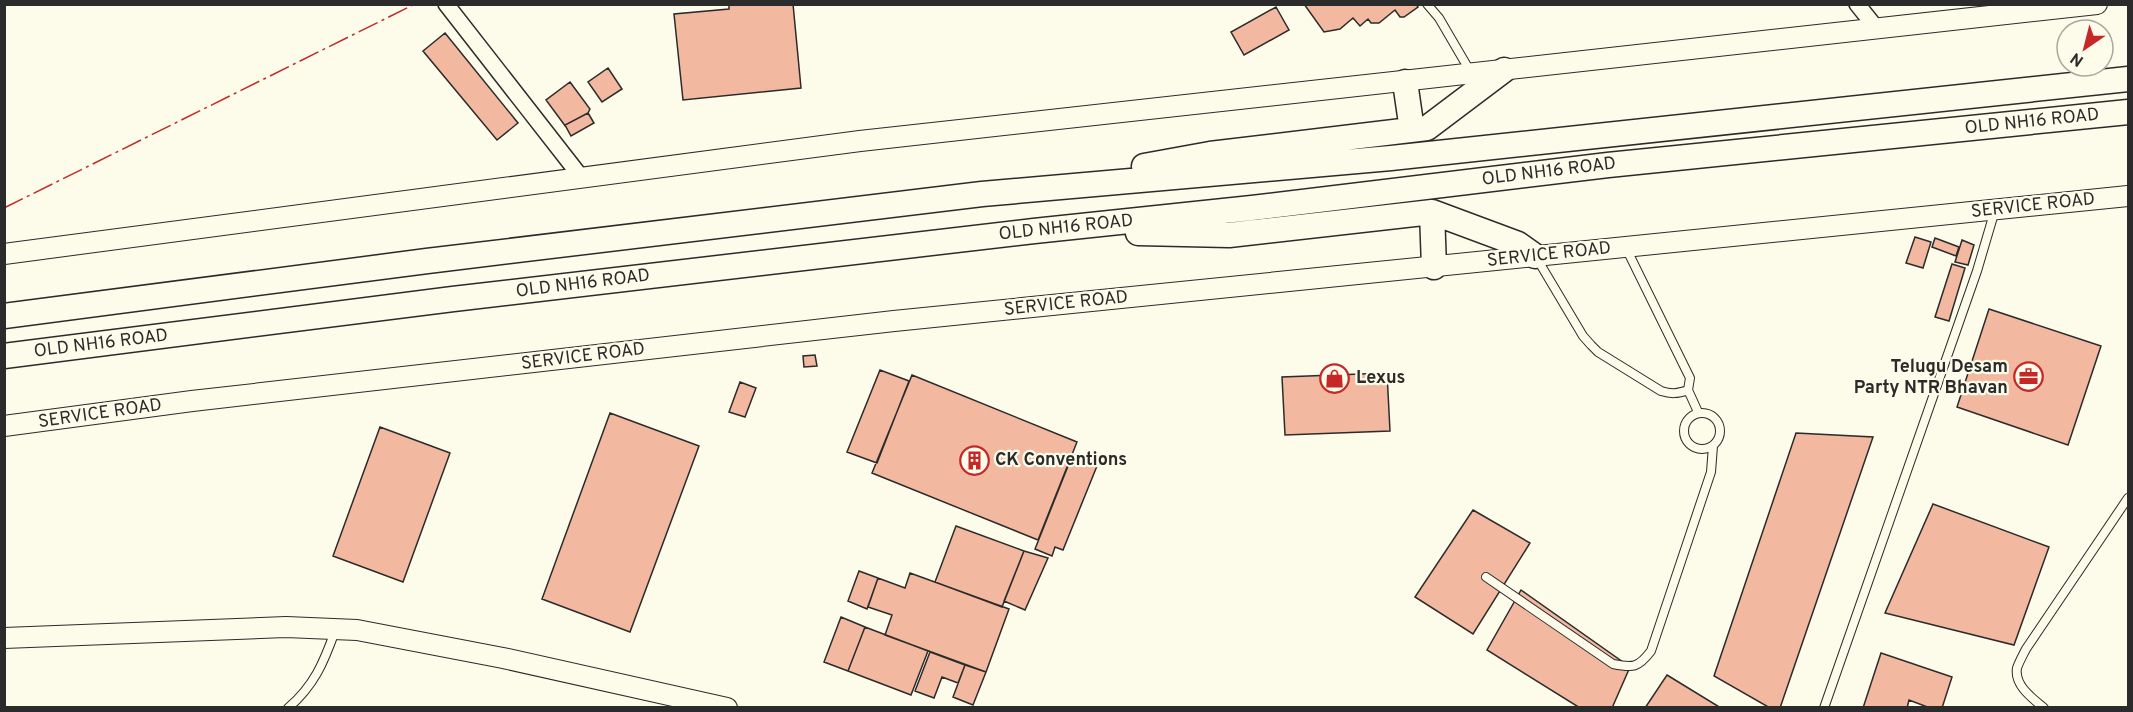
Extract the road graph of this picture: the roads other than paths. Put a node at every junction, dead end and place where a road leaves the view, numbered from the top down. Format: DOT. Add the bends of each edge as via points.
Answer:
graph roads {
  1 [pos="446,4"];
  2 [pos="1427,4"];
  3 [pos="2097,4"];
  4 [pos="1862,6"];
  5 [pos="1877,29"];
  6 [pos="1504,70"];
  7 [pos="1471,73"];
  8 [pos="2128,79"];
  9 [pos="1405,82"];
  10 [pos="2128,112"];
  11 [pos="1412,130"];
  12 [pos="581,177"];
  13 [pos="982,194"];
  14 [pos="2128,196"];
  15 [pos="1995,210"];
  16 [pos="1432,212"];
  17 [pos="1034,231"];
  18 [pos="1626,247"];
  19 [pos="4,254"];
  20 [pos="1535,256"];
  21 [pos="1434,267"];
  22 [pos="4,316"];
  23 [pos="4,356"];
  24 [pos="1688,390"];
  25 [pos="1698,412"];
  26 [pos="4,426"];
  27 [pos="1713,446"];
  28 [pos="2128,498"];
  29 [pos="1486,577"];
  30 [pos="335,629"];
  31 [pos="4,638"];
  32 [pos="288,708"];
  33 [pos="727,708"];
  34 [pos="1824,708"];
  35 [pos="2044,708"];
  1 -- 12 [label="street"];
  2 -- 7 [label="lane"];
  3 -- 5 [label="street"];
  4 -- 5 [label="street"];
  5 -- 6 [label="street"];
  6 -- 7 [label="street"];
  6 -- 11 [label="main road" via="1427,128"];
  7 -- 9 [label="street"];
  8 -- 13 [label="main road, OLD NH16 ROAD" via="1391,158"];
  9 -- 11 [label="main road"];
  9 -- 12 [label="street" via="860,141"];
  10 -- 17 [label="main road, OLD NH16 ROAD" via="1608,165"];
  11 -- 13 [label="main road" via="1210,154"];
  12 -- 19 [label="street"];
  13 -- 22 [label="main road, OLD NH16 ROAD"];
  14 -- 15 [label="street, SERVICE ROAD"];
  15 -- 18 [label="street, SERVICE ROAD"];
  15 -- 34 [label="lane"];
  16 -- 17 [label="main road" via="1229,235"];
  16 -- 20 [label="main road" via="1518,244"];
  16 -- 21 [label="main road"];
  17 -- 23 [label="main road, OLD NH16 ROAD"];
  18 -- 20 [label="street, SERVICE ROAD"];
  18 -- 24 [label="lane" via="1690,378"];
  20 -- 21 [label="street, SERVICE ROAD"];
  20 -- 24 [label="lane" via="1583,336 1598,352 1661,391 1672,394"];
  21 -- 26 [label="street, SERVICE ROAD" via="894,321"];
  24 -- 25 [label="lane"];
  25 -- 27 [label="lane" via="1715,418 1720,426 1721,434"];
  25 -- 27 [label="lane" via="1686,424 1685,440 1699,450"];
  27 -- 29 [label="lane" via="1711,472 1651,651 1641,664 1613,664"];
  28 -- 35 [label="lane" via="2026,649 2017,669 2019,683"];
  30 -- 31 [label="street" via="286,627"];
  30 -- 32 [label="lane" via="324,664"];
  30 -- 33 [label="street" via="503,658"];
}
